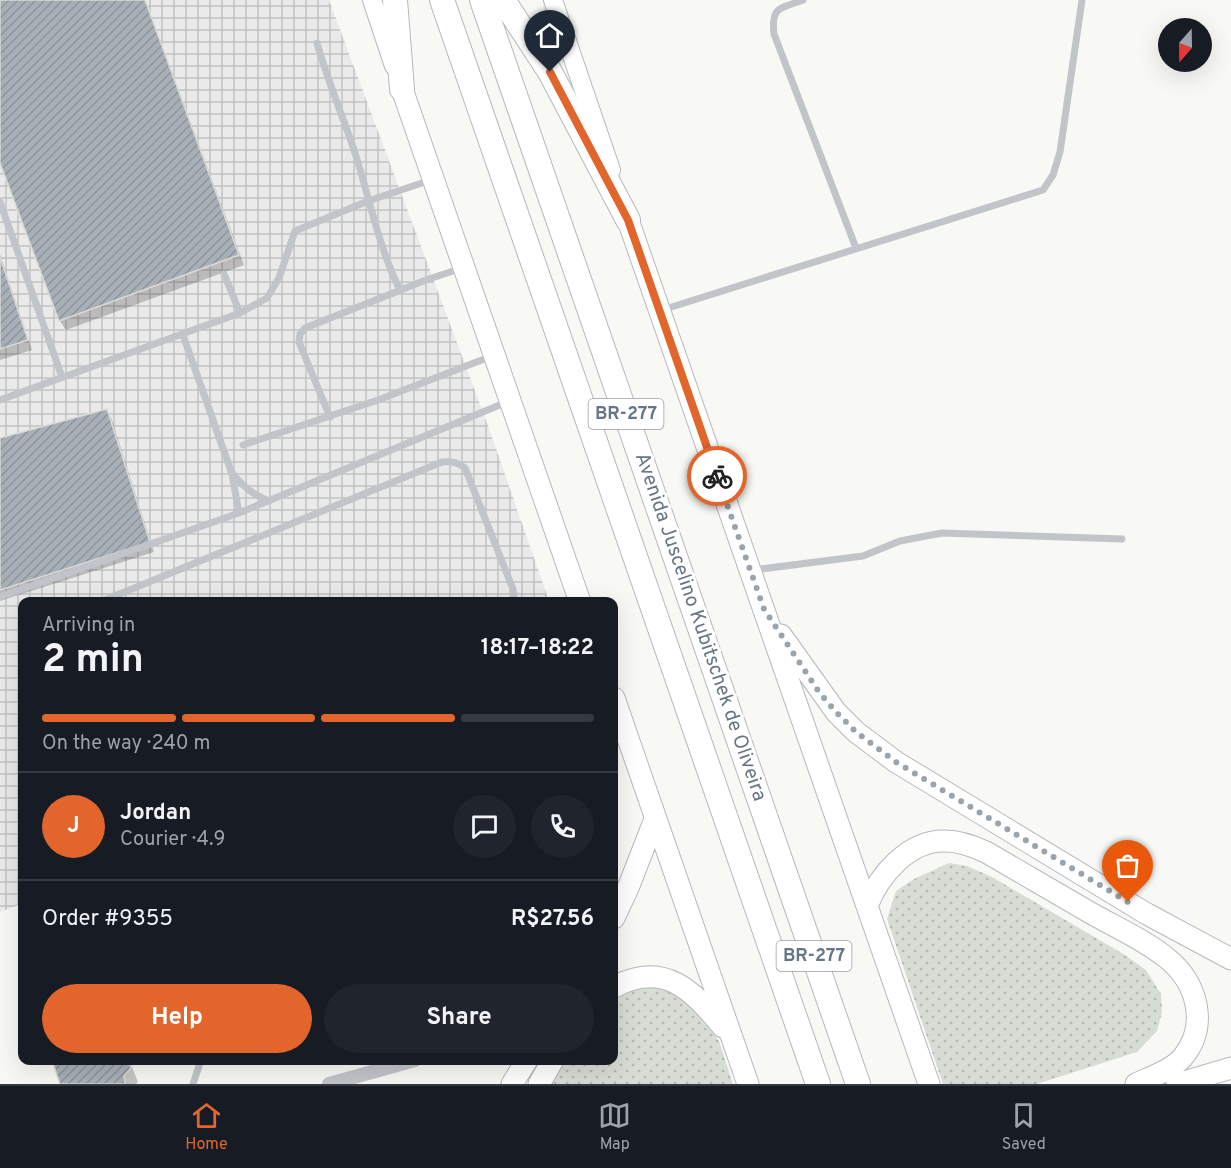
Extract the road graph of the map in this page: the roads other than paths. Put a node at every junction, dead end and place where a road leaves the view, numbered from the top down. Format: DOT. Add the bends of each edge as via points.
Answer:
graph roads {
  1 [pos="372,0"];
  2 [pos="395,0"];
  3 [pos="442,0"];
  4 [pos="482,0"];
  5 [pos="503,0"];
  6 [pos="553,0"];
  7 [pos="804,0"];
  8 [pos="1082,0"];
  9 [pos="317,43"];
  10 [pos="402,89"];
  11 [pos="434,179"];
  12 [pos="368,201"];
  13 [pos="0,202"];
  14 [pos="628,220"];
  15 [pos="856,248"];
  16 [pos="464,267"];
  17 [pos="224,274"];
  18 [pos="400,290"];
  19 [pos="660,311"];
  20 [pos="240,313"];
  21 [pos="183,334"];
  22 [pos="495,355"];
  23 [pos="62,377"];
  24 [pos="0,400"];
  25 [pos="510,400"];
  26 [pos="330,417"];
  27 [pos="243,445"];
  28 [pos="232,474"];
  29 [pos="269,501"];
  30 [pos="239,513"];
  31 [pos="1122,539"];
  32 [pos="750,570"];
  33 [pos="0,597"];
  34 [pos="112,597"];
  35 [pos="514,597"];
  36 [pos="578,597"];
  37 [pos="764,609"];
  38 [pos="618,710"];
  39 [pos="655,819"];
  40 [pos="853,866"];
  41 [pos="885,875"];
  42 [pos="621,891"];
  43 [pos="867,906"];
  44 [pos="1225,956"];
  45 [pos="618,985"];
  46 [pos="732,1037"];
  47 [pos="199,1065"];
  48 [pos="397,1065"];
  49 [pos="524,1065"];
  50 [pos="550,1065"];
  51 [pos="1231,1068"];
  52 [pos="193,1084"];
  53 [pos="329,1084"];
  54 [pos="512,1084"];
  55 [pos="539,1084"];
  56 [pos="747,1084"];
  57 [pos="818,1084"];
  58 [pos="858,1084"];
  59 [pos="929,1084"];
  60 [pos="1136,1084"];
  61 [pos="1177,1084"];
  1 -- 10 [label="main road"];
  2 -- 10 [label="highway"];
  3 -- 57 [label="highway, Avenida Juscelino Kubitschek de Oliveira / BR-277"];
  4 -- 58 [label="highway, Avenida Juscelino Kubitschek de Oliveira / BR-277"];
  5 -- 14 [label="highway" via="550,72"];
  6 -- 14 [label="main road"];
  7 -- 15 [label="lane" via="778,10 772,19 774,34"];
  8 -- 15 [label="lane" via="1060,152 1053,175 1043,190"];
  9 -- 12 [label="lane"];
  10 -- 11 [label="main road"];
  11 -- 12 [label="lane"];
  11 -- 16 [label="main road"];
  12 -- 18 [label="lane" via="386,263"];
  12 -- 20 [label="lane" via="295,231 279,278 267,298"];
  13 -- 23 [label="lane"];
  14 -- 19 [label="main road"];
  15 -- 19 [label="lane"];
  16 -- 18 [label="lane"];
  16 -- 22 [label="main road"];
  17 -- 20 [label="lane"];
  18 -- 26 [label="lane" via="304,328 300,334 299,342"];
  19 -- 32 [label="main road"];
  20 -- 21 [label="lane"];
  21 -- 23 [label="lane"];
  21 -- 28 [label="lane"];
  22 -- 25 [label="main road"];
  22 -- 26 [label="lane"];
  23 -- 24 [label="lane"];
  25 -- 29 [label="lane"];
  25 -- 36 [label="main road"];
  26 -- 27 [label="lane"];
  28 -- 29 [label="lane" via="244,487"];
  28 -- 30 [label="lane"];
  29 -- 30 [label="lane"];
  30 -- 33 [label="lane"];
  31 -- 32 [label="lane" via="942,533 900,541 862,556"];
  32 -- 37 [label="main road"];
  34 -- 35 [label="lane" via="450,461 465,468"];
  37 -- 40 [label="main road"];
  37 -- 44 [label="main road" via="819,692 877,748 1147,914"];
  38 -- 39 [label="main road"];
  39 -- 42 [label="main road"];
  39 -- 46 [label="main road"];
  40 -- 41 [label="main road" via="868,874"];
  40 -- 43 [label="main road"];
  41 -- 43 [label="main road"];
  41 -- 60 [label="main road" via="905,856 931,843 944,840 971,845 1167,959 1181,971 1196,1000 1196,1031 1182,1058"];
  43 -- 59 [label="main road"];
  45 -- 46 [label="main road" via="643,976 675,982 704,1005"];
  46 -- 56 [label="main road"];
  47 -- 52 [label="lane"];
  48 -- 53 [label="street"];
  49 -- 54 [label="main road"];
  50 -- 55 [label="main road"];
  51 -- 61 [label="main road"];
}
